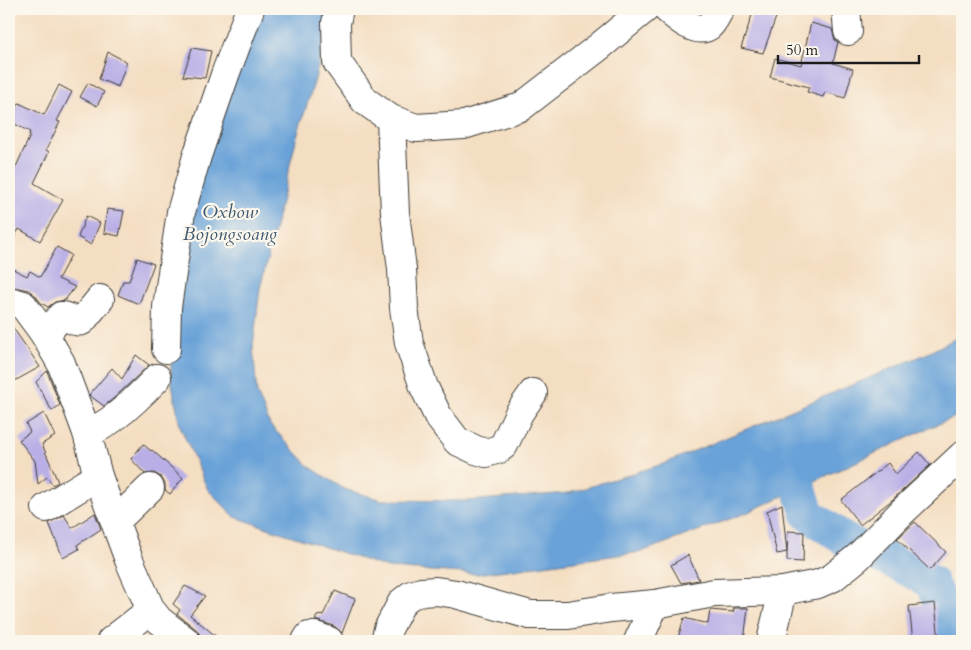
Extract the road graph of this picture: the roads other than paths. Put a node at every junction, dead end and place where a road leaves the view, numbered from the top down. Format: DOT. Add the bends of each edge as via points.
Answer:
graph roads {
  1 [pos="250,9"];
  2 [pos="339,9"];
  3 [pos="645,9"];
  4 [pos="667,9"];
  5 [pos="720,9"];
  6 [pos="391,119"];
  7 [pos="100,299"];
  8 [pos="13,302"];
  9 [pos="45,335"];
  10 [pos="166,349"];
  11 [pos="157,378"];
  12 [pos="533,393"];
  13 [pos="87,434"];
  14 [pos="962,456"];
  15 [pos="98,476"];
  16 [pos="150,488"];
  17 [pos="46,508"];
  18 [pos="116,521"];
  19 [pos="783,591"];
  20 [pos="655,604"];
  21 [pos="151,610"];
  22 [pos="111,641"];
  23 [pos="186,641"];
  24 [pos="306,641"];
  25 [pos="329,641"];
  26 [pos="385,641"];
  27 [pos="638,641"];
  28 [pos="771,641"];
  1 -- 10 [label="street" via="200,147 181,212 167,307"];
  2 -- 6 [label="street" via="337,62 365,101"];
  3 -- 6 [label="street" via="521,107 464,125 416,128"];
  4 -- 5 [label="street" via="680,20 701,28 708,27"];
  6 -- 12 [label="street" via="394,213 409,343 438,416 457,441 486,453 504,445"];
  7 -- 9 [label="street" via="82,321 61,316"];
  8 -- 9 [label="street" via="23,305"];
  9 -- 13 [label="street" via="74,369"];
  11 -- 13 [label="street" via="108,423"];
  13 -- 15 [label="street"];
  14 -- 19 [label="street" via="832,578"];
  15 -- 17 [label="street"];
  15 -- 18 [label="street"];
  16 -- 18 [label="street"];
  18 -- 21 [label="street"];
  19 -- 20 [label="street" via="714,593"];
  19 -- 28 [label="street"];
  20 -- 26 [label="street" via="540,616 456,594 421,592 402,602"];
  20 -- 27 [label="street"];
  21 -- 22 [label="street"];
  21 -- 23 [label="street"];
  24 -- 25 [label="street" via="312,635"];
}
